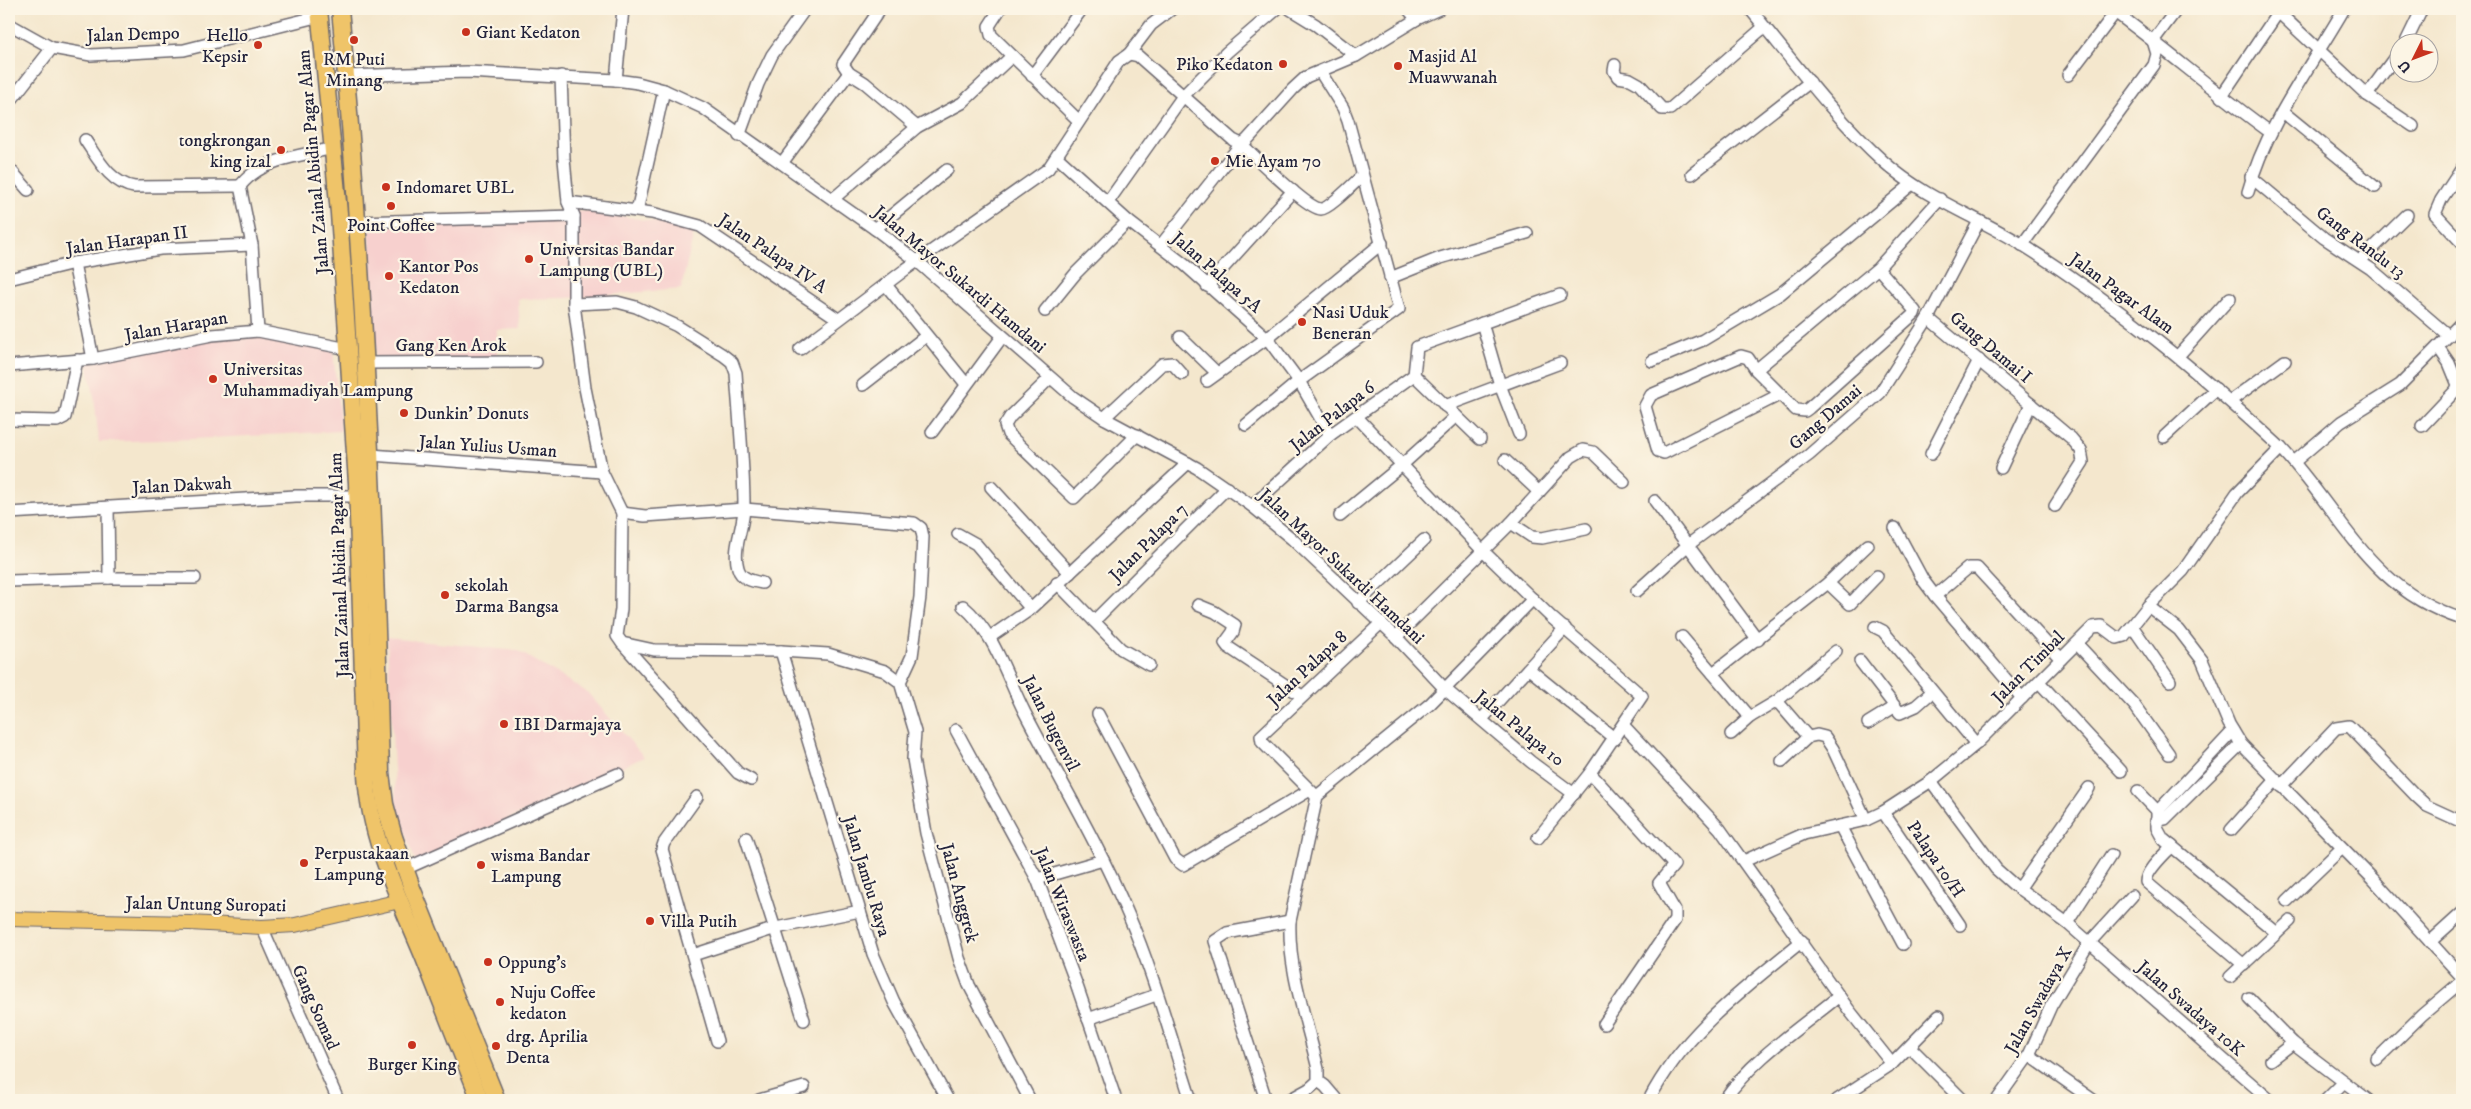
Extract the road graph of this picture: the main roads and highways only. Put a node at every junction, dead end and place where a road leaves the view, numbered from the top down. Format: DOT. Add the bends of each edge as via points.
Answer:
graph roads {
  1 [pos="340,9"];
  2 [pos="320,12"];
  3 [pos="370,639"];
  4 [pos="400,901"];
  5 [pos="9,919"];
  6 [pos="435,965"];
  7 [pos="468,1049"];
  8 [pos="480,1100"];
  9 [pos="496,1100"];
  1 -- 3 [label="highway, Jalan Zainal Abidin Pagar Alam" via="371,455"];
  2 -- 3 [label="highway, Jalan Zainal Abidin Pagar Alam" via="334,148"];
  3 -- 4 [label="highway, Jalan Zainal Abidin Pagar Alam" via="369,806"];
  3 -- 6 [label="highway, Jalan Zainal Abidin Pagar Alam" via="382,784 389,820"];
  4 -- 5 [label="main road, Jalan Untung Suropati" via="296,925 262,927"];
  4 -- 6 [label="highway, Jalan Zainal Abidin Pagar Alam"];
  6 -- 7 [label="highway, Jalan Zainal Abidin Pagar Alam"];
  7 -- 8 [label="highway, Jalan Zainal Abidin Pagar Alam"];
  7 -- 9 [label="highway, Jalan Zainal Abidin Pagar Alam"];
}
